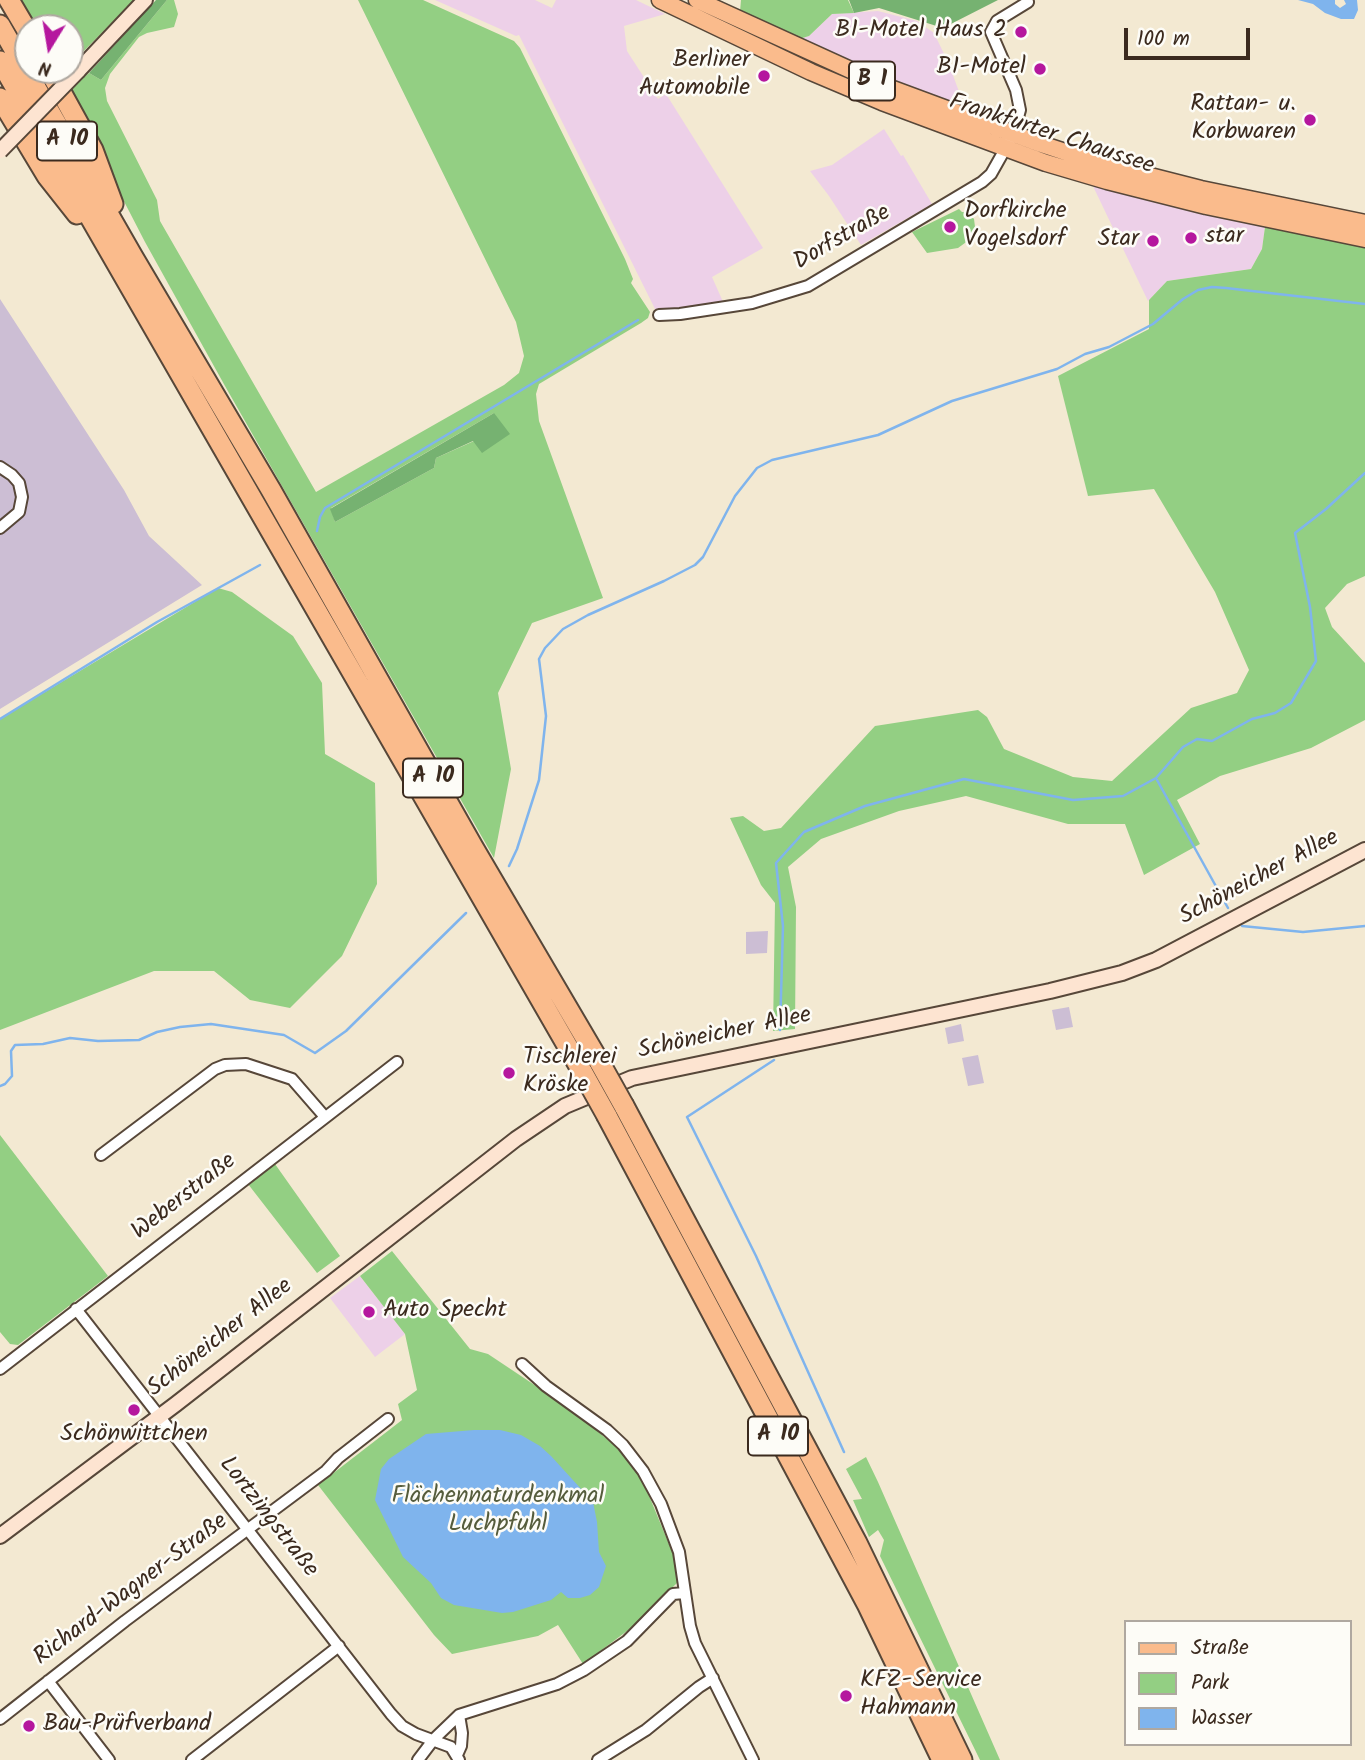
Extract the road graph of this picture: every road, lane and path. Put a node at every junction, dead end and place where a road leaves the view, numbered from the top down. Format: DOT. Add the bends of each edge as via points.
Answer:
graph roads {
  1 [pos="145,0"];
  2 [pos="660,0"];
  3 [pos="697,0"];
  4 [pos="1028,2"];
  5 [pos="0,25"];
  6 [pos="0,61"];
  7 [pos="57,84"];
  8 [pos="0,99"];
  9 [pos="1010,142"];
  10 [pos="0,150"];
  11 [pos="1365,223"];
  12 [pos="1365,239"];
  13 [pos="126,262"];
  14 [pos="659,315"];
  15 [pos="0,467"];
  16 [pos="0,528"];
  17 [pos="1365,850"];
  18 [pos="397,1062"];
  19 [pos="591,1068"];
  20 [pos="325,1117"];
  21 [pos="101,1156"];
  22 [pos="76,1309"];
  23 [pos="522,1364"];
  24 [pos="0,1369"];
  25 [pos="159,1416"];
  26 [pos="388,1419"];
  27 [pos="248,1529"];
  28 [pos="0,1536"];
  29 [pos="684,1593"];
  30 [pos="339,1646"];
  31 [pos="713,1678"];
  32 [pos="48,1681"];
  33 [pos="459,1715"];
  34 [pos="0,1719"];
  35 [pos="434,1739"];
  36 [pos="458,1757"];
  37 [pos="109,1760"];
  38 [pos="192,1760"];
  39 [pos="418,1760"];
  40 [pos="598,1760"];
  41 [pos="753,1760"];
  42 [pos="942,1760"];
  43 [pos="962,1760"];
  1 -- 10 [label="street, bridge"];
  2 -- 9 [label="main road, Frankfurter Chaussee / B 1" via="870,97"];
  3 -- 9 [label="main road, Frankfurter Chaussee / B 1"];
  4 -- 9 [label="street, Frankfurter Chaussee" via="998,21 991,32 1018,96 1020,110"];
  5 -- 13 [label="highway, A 10"];
  6 -- 13 [label="highway, A 10"];
  7 -- 13 [label="highway" via="93,150"];
  8 -- 13 [label="highway" via="47,176"];
  9 -- 11 [label="main road, Frankfurter Chaussee / B 1"];
  9 -- 12 [label="main road, Frankfurter Chaussee / B 1" via="1107,181"];
  9 -- 14 [label="street, Dorfstraße" via="982,182 808,286 752,303"];
  13 -- 19 [label="highway, A 10"];
  15 -- 16 [label="street" via="19,484 22,497 19,512"];
  17 -- 25 [label="street, Schöneicher Allee" via="1156,960 1122,973 632,1078 585,1096 516,1139"];
  18 -- 20 [label="street, Weberstraße"];
  19 -- 42 [label="highway, A 10, bridge" via="607,1116 867,1604"];
  19 -- 43 [label="highway, A 10, bridge" via="624,1107 857,1543"];
  20 -- 21 [label="street" via="292,1079 246,1064 225,1065"];
  20 -- 22 [label="street, Weberstraße"];
  22 -- 24 [label="street, Weberstraße"];
  22 -- 25 [label="street, Lortzingstraße"];
  23 -- 29 [label="street" via="607,1430 643,1471 671,1526"];
  25 -- 27 [label="street, Lortzingstraße"];
  25 -- 28 [label="street, Schöneicher Allee"];
  26 -- 27 [label="street, Richard-Wagner-Straße"];
  27 -- 30 [label="street, Lortzingstraße"];
  27 -- 32 [label="street, Richard-Wagner-Straße"];
  29 -- 31 [label="street" via="691,1635"];
  29 -- 33 [label="street" via="673,1594 626,1641 569,1679"];
  30 -- 35 [label="street, Lortzingstraße" via="402,1726"];
  30 -- 38 [label="street"];
  31 -- 40 [label="street"];
  31 -- 41 [label="street"];
  32 -- 34 [label="street, Richard-Wagner-Straße"];
  32 -- 37 [label="street"];
  33 -- 35 [label="street"];
  33 -- 36 [label="street"];
  35 -- 36 [label="street, Lortzingstraße" via="451,1747"];
  35 -- 39 [label="street"];
}
